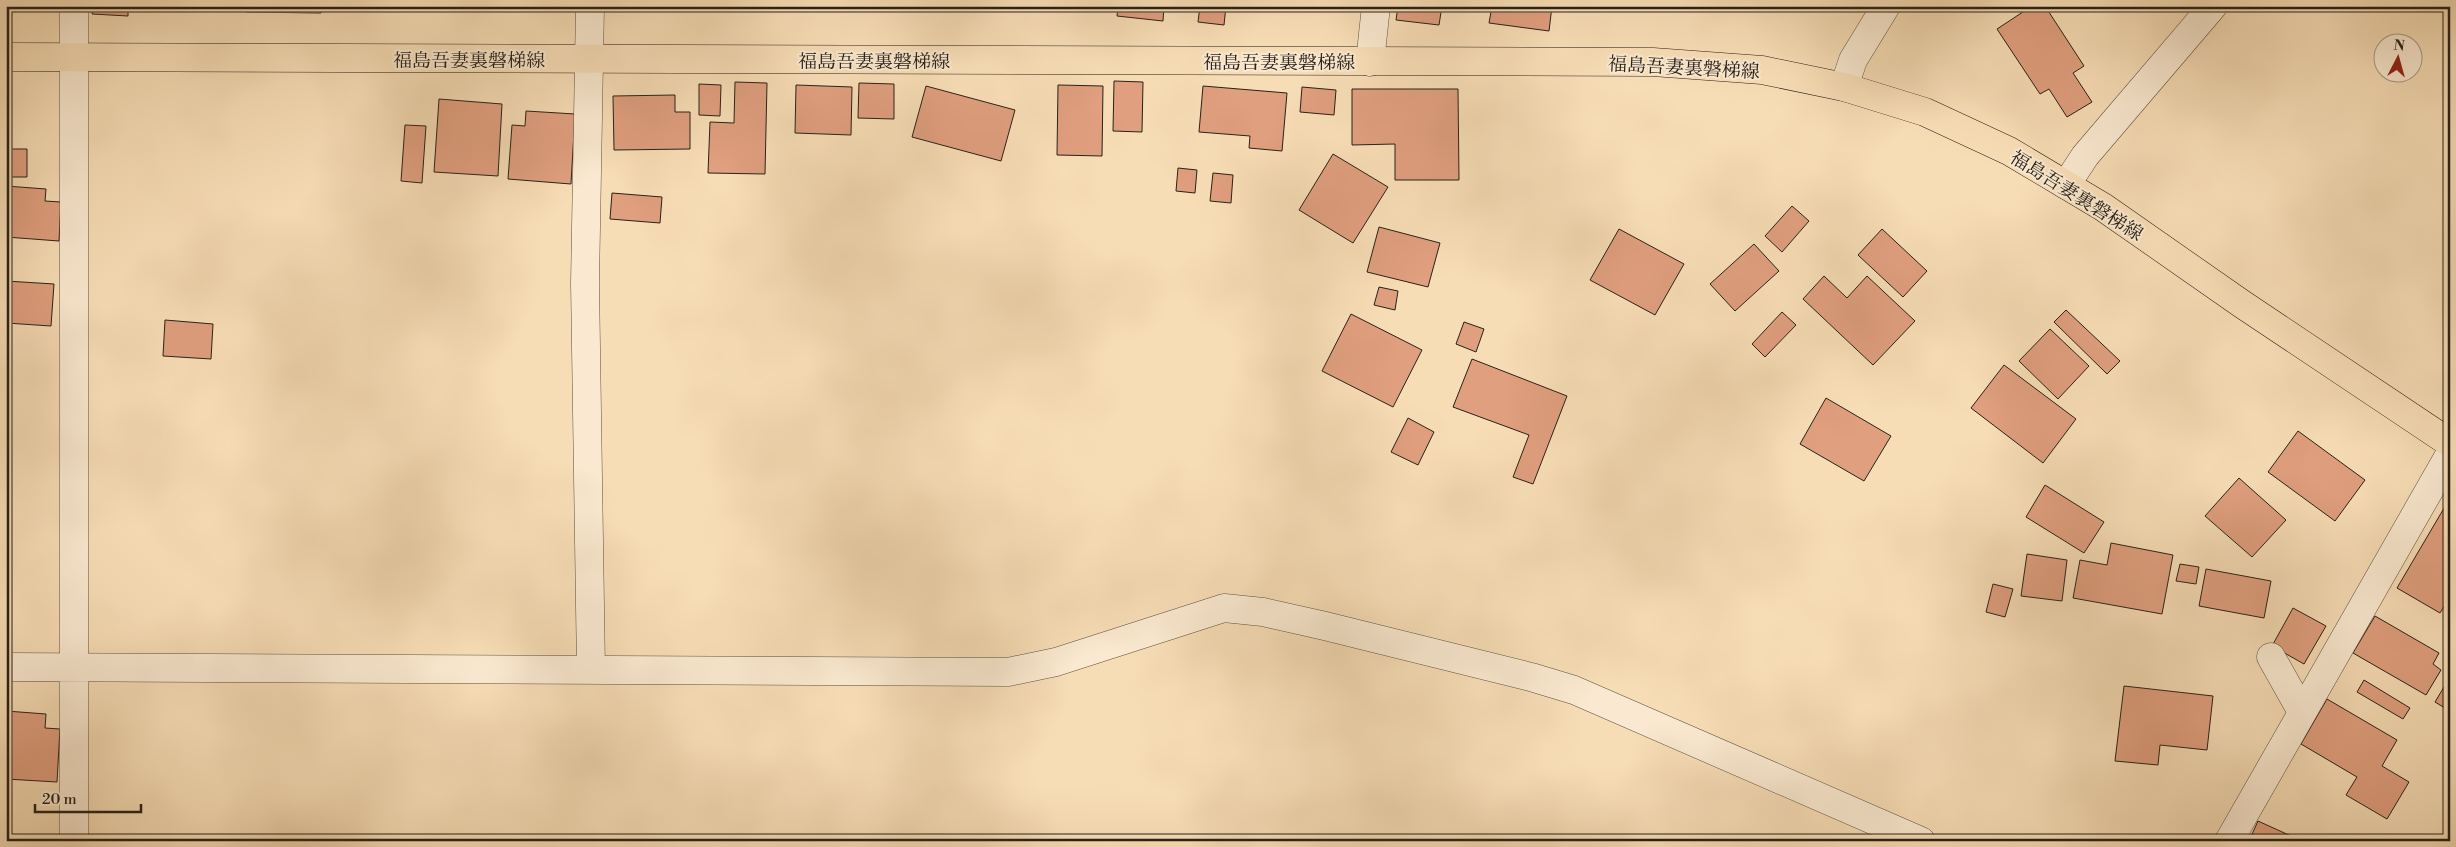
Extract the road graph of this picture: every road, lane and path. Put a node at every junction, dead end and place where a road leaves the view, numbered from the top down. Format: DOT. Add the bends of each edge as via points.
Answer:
graph roads {
  1 [pos="74,6"];
  2 [pos="590,6"];
  3 [pos="1376,6"];
  4 [pos="1886,6"];
  5 [pos="2212,6"];
  6 [pos="6,57"];
  7 [pos="74,58"];
  8 [pos="590,60"];
  9 [pos="1370,62"];
  10 [pos="1844,87"];
  11 [pos="2066,185"];
  12 [pos="2450,443"];
  13 [pos="2450,454"];
  14 [pos="2271,657"];
  15 [pos="6,667"];
  16 [pos="75,667"];
  17 [pos="591,670"];
  18 [pos="2302,712"];
  19 [pos="74,841"];
  20 [pos="1922,841"];
  21 [pos="2229,841"];
  1 -- 7 [label="street"];
  2 -- 8 [label="street"];
  3 -- 9 [label="street"];
  4 -- 10 [label="street" via="1854,60"];
  5 -- 11 [label="street" via="2085,156"];
  6 -- 7 [label="main road, 福島吾妻裏磐梯線"];
  7 -- 8 [label="main road, 福島吾妻裏磐梯線"];
  7 -- 16 [label="street"];
  8 -- 9 [label="main road, 福島吾妻裏磐梯線"];
  8 -- 17 [label="street" via="585,283"];
  9 -- 10 [label="main road, 福島吾妻裏磐梯線" via="1653,62 1762,70"];
  10 -- 11 [label="main road, 福島吾妻裏磐梯線" via="1925,112 2009,151"];
  11 -- 12 [label="main road, 福島吾妻裏磐梯線"];
  13 -- 18 [label="street"];
  14 -- 18 [label="street"];
  15 -- 16 [label="street"];
  16 -- 17 [label="street"];
  16 -- 19 [label="street"];
  17 -- 20 [label="street" via="1008,672 1056,662 1224,608 1263,612 1521,674 1574,690"];
  18 -- 21 [label="street"];
}
